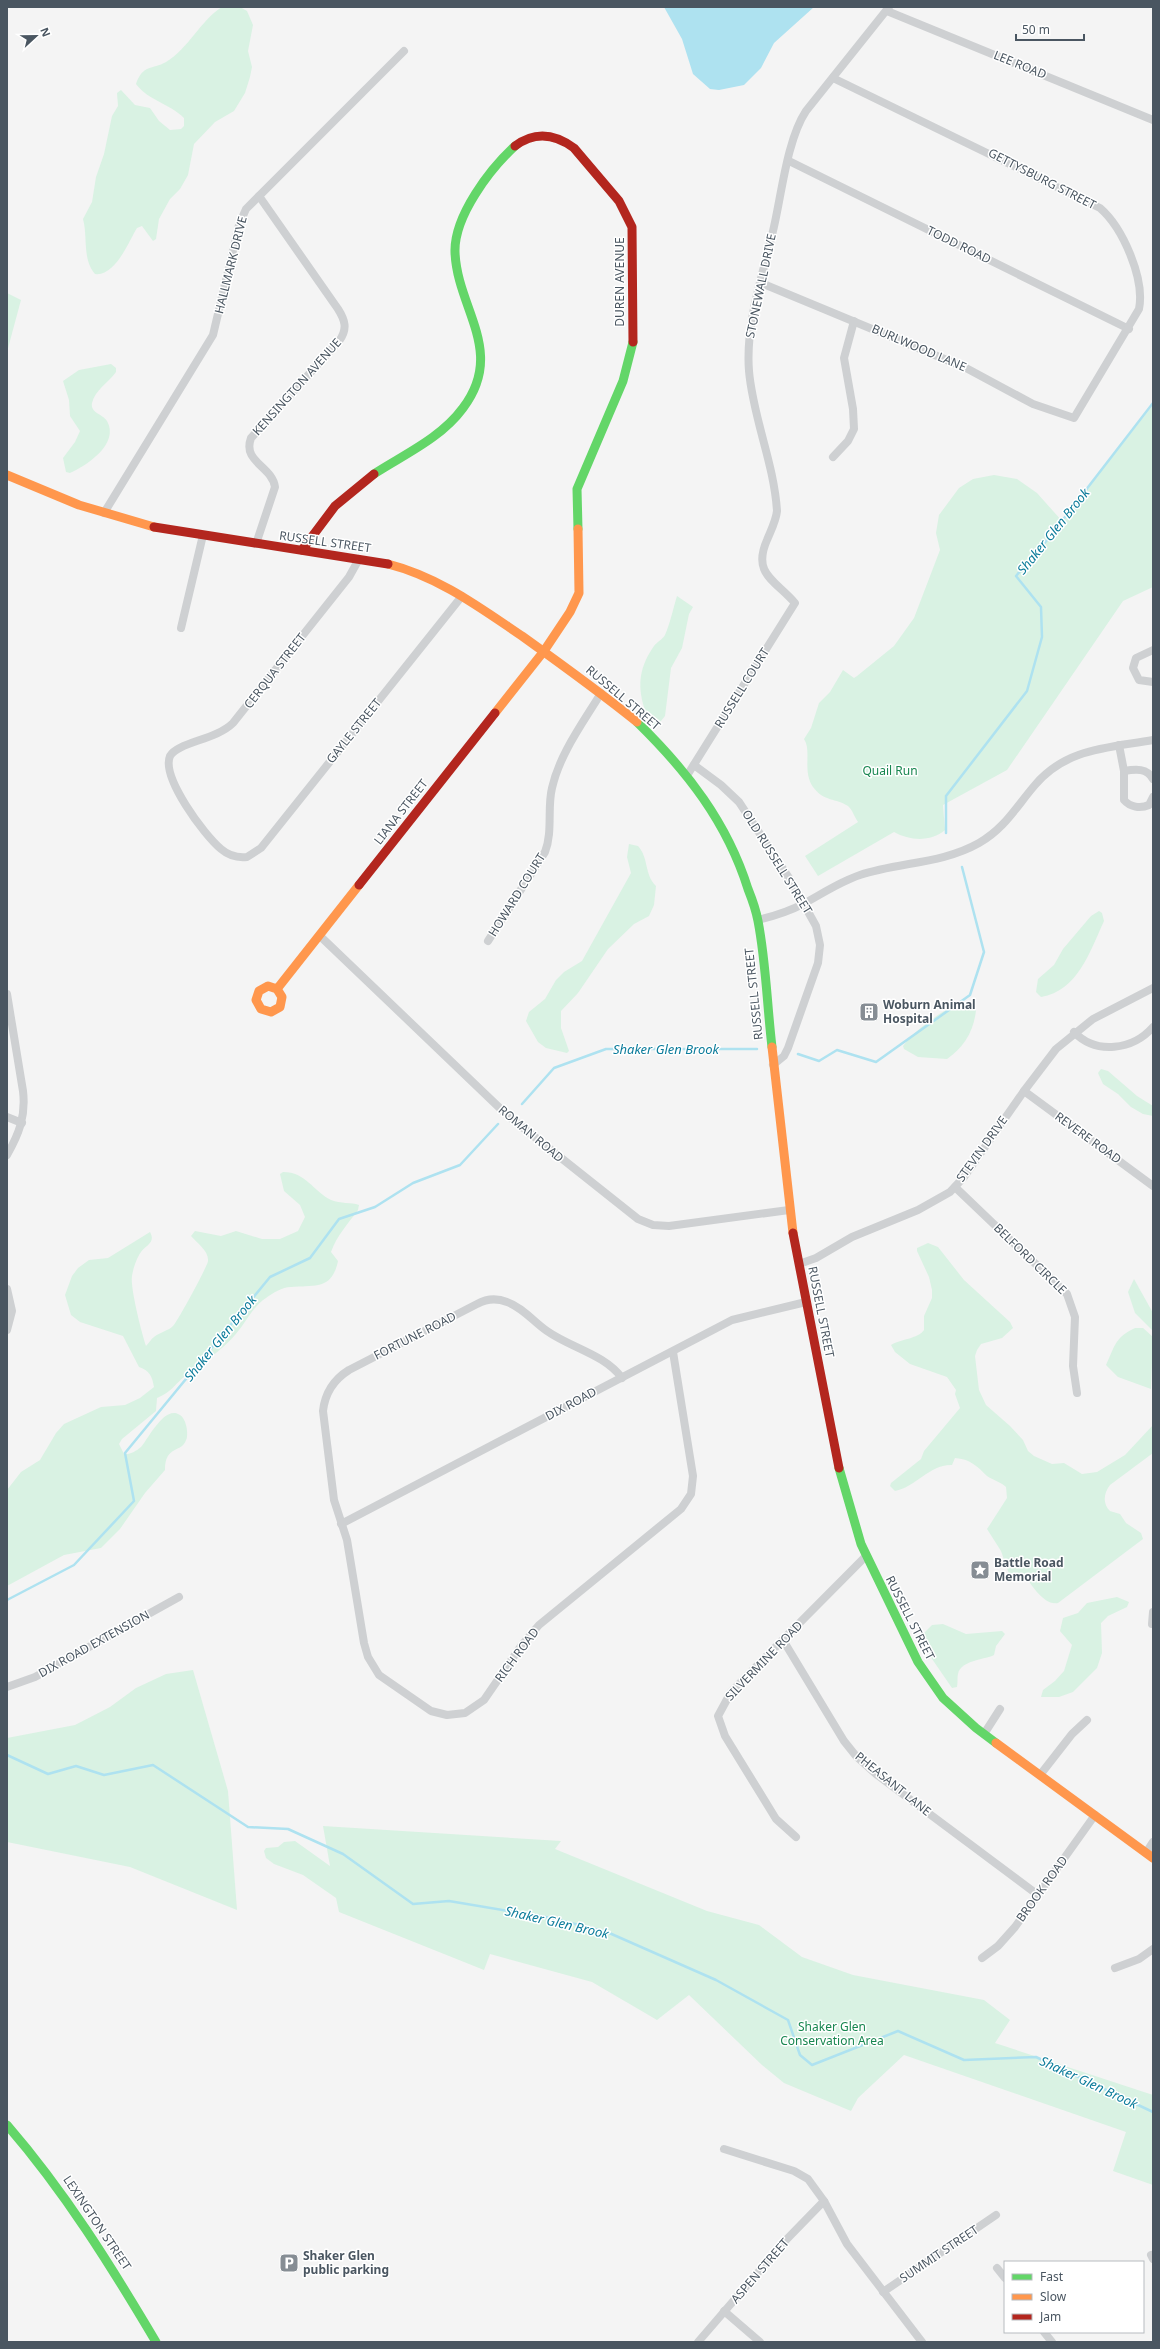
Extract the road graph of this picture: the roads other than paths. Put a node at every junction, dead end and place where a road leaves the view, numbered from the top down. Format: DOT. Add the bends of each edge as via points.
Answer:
graph roads {
  1 [pos="888,9"];
  2 [pos="404,51"];
  3 [pos="833,78"];
  4 [pos="1153,120"];
  5 [pos="789,161"];
  6 [pos="259,196"];
  7 [pos="761,283"];
  8 [pos="854,321"];
  9 [pos="1129,329"];
  10 [pos="1074,418"];
  11 [pos="833,457"];
  12 [pos="7,475"];
  13 [pos="104,513"];
  14 [pos="203,536"];
  15 [pos="256,544"];
  16 [pos="302,550"];
  17 [pos="359,559"];
  18 [pos="462,596"];
  19 [pos="795,603"];
  20 [pos="181,628"];
  21 [pos="1153,650"];
  22 [pos="544,651"];
  23 [pos="1153,682"];
  24 [pos="601,693"];
  25 [pos="1153,740"];
  26 [pos="1120,745"];
  27 [pos="694,765"];
  28 [pos="1124,771"];
  29 [pos="688,774"];
  30 [pos="1153,779"];
  31 [pos="1153,797"];
  32 [pos="242,858"];
  33 [pos="804,904"];
  34 [pos="758,920"];
  35 [pos="320,936"];
  36 [pos="488,941"];
  37 [pos="1153,988"];
  38 [pos="277,989"];
  39 [pos="7,994"];
  40 [pos="1153,1027"];
  41 [pos="1074,1032"];
  42 [pos="774,1065"];
  43 [pos="1024,1091"];
  44 [pos="7,1117"];
  45 [pos="22,1123"];
  46 [pos="7,1155"];
  47 [pos="1153,1186"];
  48 [pos="955,1187"];
  49 [pos="789,1210"];
  50 [pos="799,1264"];
  51 [pos="7,1289"];
  52 [pos="806,1302"];
  53 [pos="7,1330"];
  54 [pos="673,1352"];
  55 [pos="622,1378"];
  56 [pos="1077,1393"];
  57 [pos="341,1524"];
  58 [pos="866,1556"];
  59 [pos="179,1597"];
  60 [pos="1153,1612"];
  61 [pos="1152,1624"];
  62 [pos="783,1640"];
  63 [pos="7,1687"];
  64 [pos="1000,1709"];
  65 [pos="1087,1720"];
  66 [pos="984,1734"];
  67 [pos="1040,1776"];
  68 [pos="1095,1815"];
  69 [pos="796,1837"];
  70 [pos="1153,1842"];
  71 [pos="1149,1855"];
  72 [pos="1038,1895"];
  73 [pos="1153,1949"];
  74 [pos="982,1958"];
  75 [pos="1115,1968"];
  76 [pos="8,2128"];
  77 [pos="724,2149"];
  78 [pos="824,2201"];
  79 [pos="996,2215"];
  80 [pos="998,2268"];
  81 [pos="1004,2277"];
  82 [pos="883,2292"];
  83 [pos="724,2311"];
  84 [pos="1045,2333"];
  85 [pos="156,2342"];
  86 [pos="698,2342"];
  87 [pos="760,2342"];
  88 [pos="922,2342"];
  89 [pos="1052,2342"];
  1 -- 3 [label="street, STONEWALL DRIVE"];
  1 -- 4 [label="street, LEE ROAD"];
  2 -- 6 [label="street, HALLMARK DRIVE"];
  3 -- 5 [label="street, STONEWALL DRIVE" via="803,116"];
  3 -- 9 [label="street, GETTYSBURG STREET" via="1074,194 1107,214 1122,236 1140,289 1139,309"];
  5 -- 7 [label="street, STONEWALL DRIVE"];
  5 -- 9 [label="street, TODD ROAD"];
  6 -- 13 [label="street, HALLMARK DRIVE" via="246,209 239,225 211,339"];
  6 -- 15 [label="street, KENSINGTON AVENUE" via="338,309 344,319 345,328 339,341 251,438 250,454 272,476 275,486"];
  7 -- 8 [label="street, BURLWOOD LANE"];
  7 -- 19 [label="street, STONEWALL DRIVE" via="750,330 749,370 756,418 777,510 761,560 768,577"];
  8 -- 10 [label="street, BURLWOOD LANE" via="966,368 1033,404"];
  8 -- 11 [label="street" via="844,358 854,429 848,441"];
  9 -- 10 [label="street, GETTYSBURG STREET"];
  12 -- 13 [label="street, RUSSELL STREET"];
  13 -- 14 [label="street, RUSSELL STREET"];
  14 -- 15 [label="street, RUSSELL STREET"];
  14 -- 20 [label="street"];
  15 -- 16 [label="street, RUSSELL STREET"];
  16 -- 17 [label="street, RUSSELL STREET"];
  16 -- 22 [label="street, DUREN AVENUE" via="328,515 351,491 445,428 466,406 478,382 482,367 482,351 478,326 460,290 455,269 453,254 458,228 472,201 509,152 519,143 538,135 560,138 574,148 611,190 630,221 633,244 633,347 623,381 577,489 579,593 570,612"];
  17 -- 18 [label="street, RUSSELL STREET" via="411,571"];
  17 -- 32 [label="street, CERQUA STREET" via="349,576 233,723 219,735 180,747 170,756 169,766 173,779 198,824 222,849"];
  18 -- 22 [label="street, RUSSELL STREET"];
  18 -- 32 [label="street, GAYLE STREET" via="261,848 251,856"];
  19 -- 27 [label="street, RUSSELL COURT"];
  21 -- 23 [label="street" via="1136,658 1133,668 1139,680"];
  22 -- 24 [label="street, RUSSELL STREET"];
  22 -- 35 [label="street, LIANA STREET"];
  24 -- 29 [label="street, RUSSELL STREET" via="649,734"];
  24 -- 36 [label="street, HOWARD COURT" via="557,771 550,797 548,843 545,852"];
  25 -- 26 [label="street"];
  26 -- 28 [label="street"];
  26 -- 33 [label="street" via="1087,750 1060,762 1034,786 1005,824 977,844 936,859 860,875 835,885"];
  27 -- 29 [label="street, RUSSELL COURT"];
  27 -- 33 [label="street, OLD RUSSELL STREET" via="739,802"];
  28 -- 30 [label="street" via="1142,770"];
  28 -- 31 [label="street" via="1125,801 1132,806 1144,807 1151,803"];
  29 -- 34 [label="street, RUSSELL STREET" via="708,800 730,840 745,874"];
  33 -- 34 [label="street"];
  33 -- 42 [label="street, OLD RUSSELL STREET" via="818,933 818,963 788,1048"];
  34 -- 42 [label="street, RUSSELL STREET"];
  35 -- 38 [label="street, LIANA STREET"];
  35 -- 49 [label="street, ROMAN ROAD" via="507,1115 638,1219 653,1225 669,1226"];
  37 -- 41 [label="street, STEVIN DRIVE" via="1107,1011"];
  39 -- 45 [label="street" via="23,1091"];
  40 -- 41 [label="street" via="1142,1038 1119,1046 1092,1045"];
  41 -- 43 [label="street, STEVIN DRIVE" via="1051,1054"];
  42 -- 49 [label="street, RUSSELL STREET"];
  43 -- 47 [label="street, REVERE ROAD"];
  43 -- 48 [label="street, STEVIN DRIVE"];
  44 -- 45 [label="street"];
  45 -- 46 [label="street"];
  48 -- 50 [label="street, STEVIN DRIVE" via="918,1210 852,1237 816,1258"];
  48 -- 56 [label="street, BELFORD CIRCLE" via="1067,1294 1075,1317 1073,1366"];
  49 -- 50 [label="street, RUSSELL STREET"];
  50 -- 52 [label="street, RUSSELL STREET"];
  51 -- 53 [label="street" via="12,1312"];
  52 -- 54 [label="street, DIX ROAD" via="737,1318"];
  52 -- 58 [label="street, RUSSELL STREET" via="845,1494"];
  54 -- 55 [label="street, DIX ROAD"];
  54 -- 57 [label="street, RICH ROAD" via="693,1470 692,1488 688,1499 677,1513 539,1625 524,1642 484,1700 470,1711 447,1715 431,1711 390,1685 375,1670 365,1650 347,1540"];
  55 -- 57 [label="street, DIX ROAD"];
  55 -- 57 [label="street, FORTUNE ROAD" via="612,1365 547,1331 514,1305 496,1300 477,1304 349,1370 332,1384 323,1411 334,1500"];
  58 -- 62 [label="street, SILVERMINE ROAD"];
  58 -- 66 [label="street, RUSSELL STREET" via="925,1674 947,1702"];
  59 -- 63 [label="street, DIX ROAD EXTENSION" via="35,1677"];
  60 -- 61 [label="street"];
  62 -- 69 [label="street, SILVERMINE ROAD" via="731,1692 720,1711 719,1720 725,1736 776,1819"];
  62 -- 72 [label="street, PHEASANT LANE" via="841,1736 856,1756 876,1774"];
  64 -- 66 [label="street"];
  65 -- 67 [label="street" via="1072,1734"];
  66 -- 67 [label="street, RUSSELL STREET"];
  67 -- 68 [label="street, RUSSELL STREET"];
  68 -- 71 [label="street, RUSSELL STREET"];
  68 -- 72 [label="street, BROOK ROAD"];
  70 -- 71 [label="street"];
  72 -- 74 [label="street, BROOK ROAD" via="1010,1933"];
  73 -- 75 [label="street" via="1140,1958"];
  76 -- 85 [label="street, LEXINGTON STREET" via="53,2179 85,2223"];
  77 -- 78 [label="street" via="802,2174 813,2184"];
  78 -- 82 [label="street" via="847,2244"];
  78 -- 83 [label="street, ASPEN STREET"];
  79 -- 82 [label="street, SUMMIT STREET"];
  80 -- 81 [label="street"];
  82 -- 88 [label="street"];
  83 -- 86 [label="street, ASPEN STREET"];
  83 -- 87 [label="street"];
  84 -- 89 [label="street"];
}
